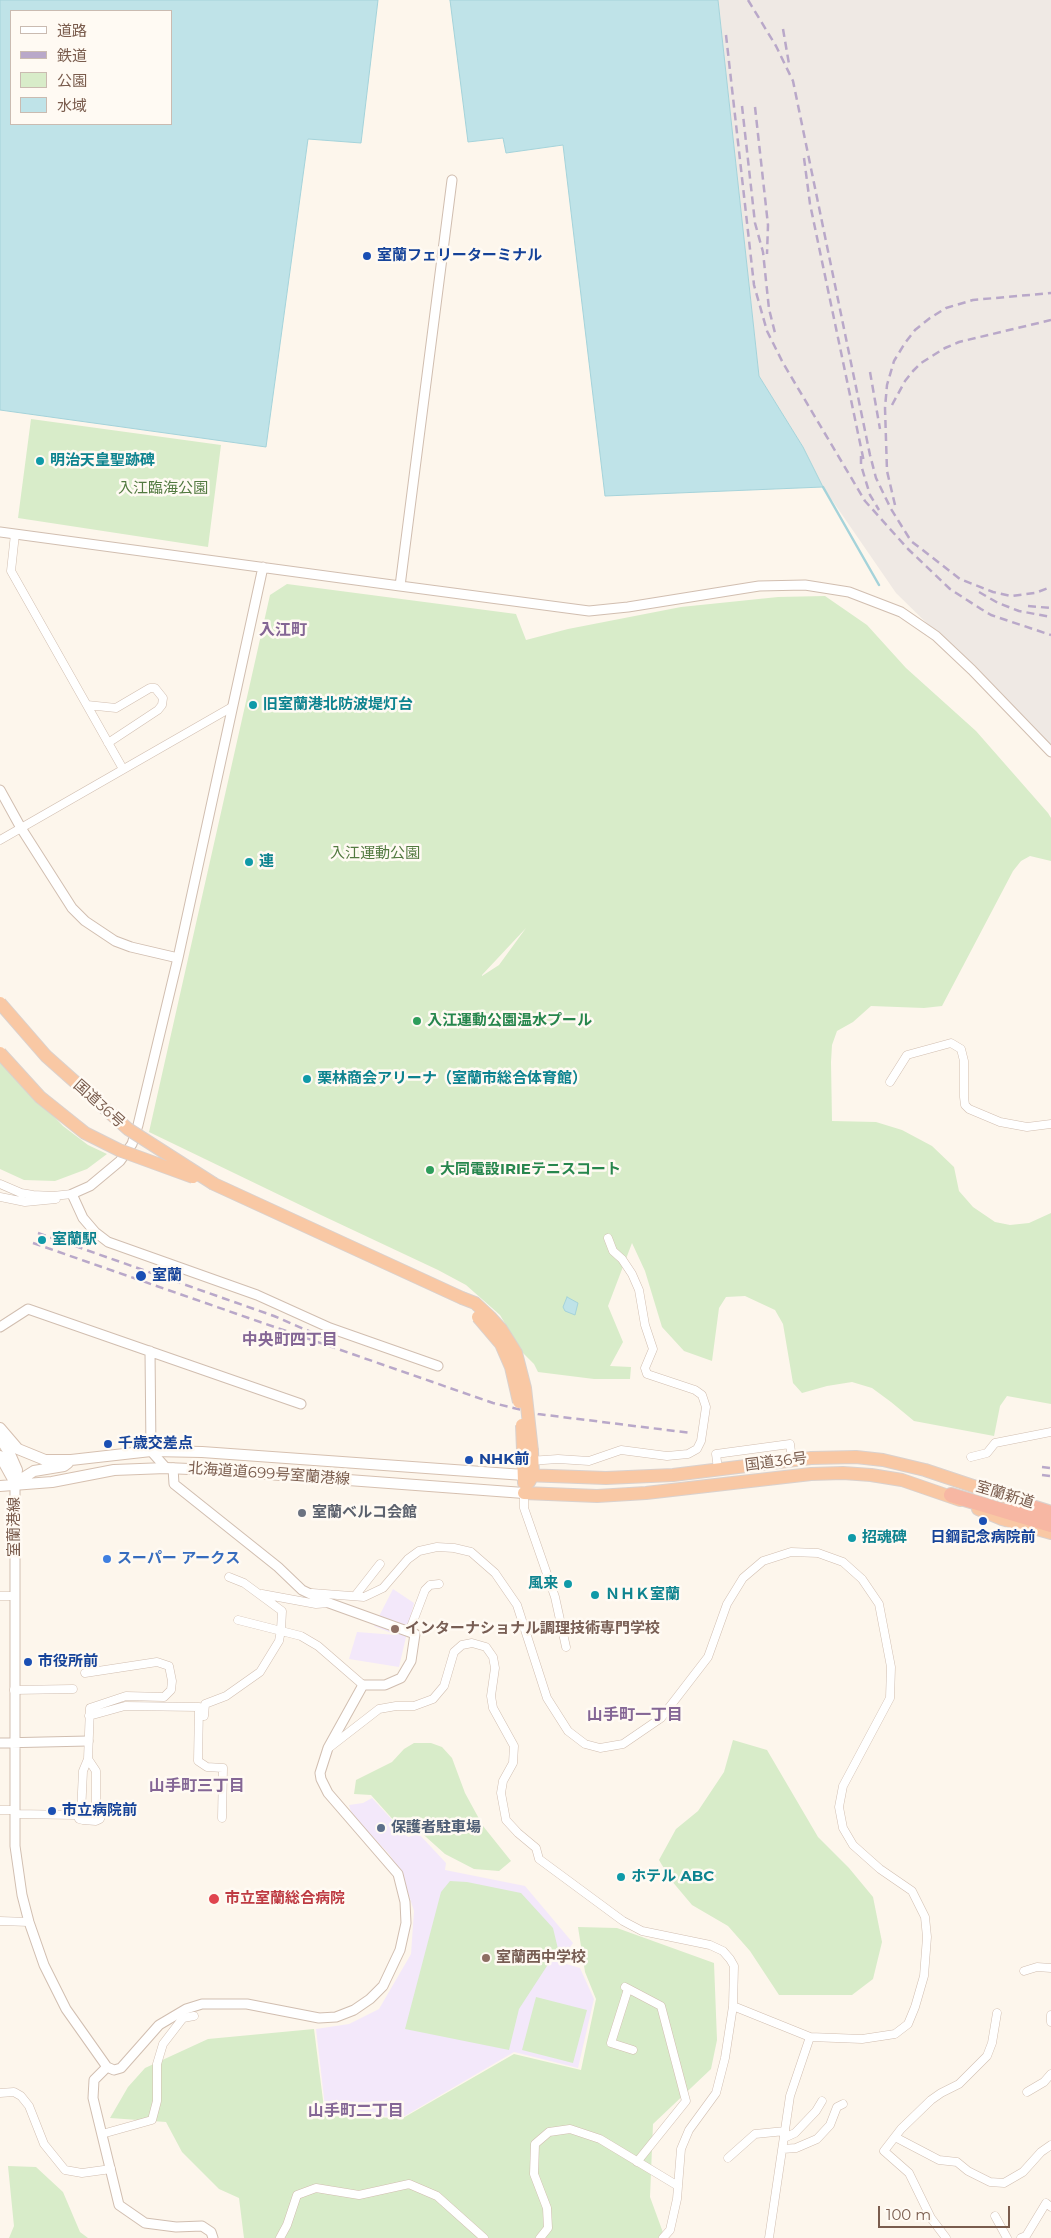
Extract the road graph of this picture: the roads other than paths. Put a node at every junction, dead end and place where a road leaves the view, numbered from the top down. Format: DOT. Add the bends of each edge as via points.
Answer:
graph roads {
  1 [pos="452,180"];
  2 [pos="0,532"];
  3 [pos="15,534"];
  4 [pos="263,567"];
  5 [pos="400,586"];
  6 [pos="87,705"];
  7 [pos="232,708"];
  8 [pos="108,743"];
  9 [pos="1051,752"];
  10 [pos="123,769"];
  11 [pos="0,790"];
  12 [pos="22,828"];
  13 [pos="0,840"];
  14 [pos="178,958"];
  15 [pos="0,1003"];
  16 [pos="0,1053"];
  17 [pos="890,1082"];
  18 [pos="1051,1124"];
  19 [pos="0,1184"];
  20 [pos="214,1184"];
  21 [pos="72,1194"];
  22 [pos="0,1197"];
  23 [pos="608,1238"];
  24 [pos="0,1327"];
  25 [pos="150,1351"];
  26 [pos="438,1366"];
  27 [pos="301,1404"];
  28 [pos="0,1428"];
  29 [pos="1051,1432"];
  30 [pos="0,1438"];
  31 [pos="150,1451"];
  32 [pos="0,1456"];
  33 [pos="528,1456"];
  34 [pos="971,1457"];
  35 [pos="70,1460"];
  36 [pos="169,1468"];
  37 [pos="529,1475"];
  38 [pos="15,1483"];
  39 [pos="0,1486"];
  40 [pos="524,1493"];
  41 [pos="950,1495"];
  42 [pos="1013,1501"];
  43 [pos="1051,1507"];
  44 [pos="1051,1513"];
  45 [pos="1051,1525"];
  46 [pos="1051,1534"];
  47 [pos="380,1564"];
  48 [pos="229,1576"];
  49 [pos="436,1587"];
  50 [pos="308,1592"];
  51 [pos="260,1593"];
  52 [pos="0,1596"];
  53 [pos="14,1596"];
  54 [pos="355,1596"];
  55 [pos="329,1603"];
  56 [pos="238,1620"];
  57 [pos="281,1630"];
  58 [pos="409,1632"];
  59 [pos="566,1647"];
  60 [pos="85,1673"];
  61 [pos="363,1685"];
  62 [pos="73,1689"];
  63 [pos="14,1690"];
  64 [pos="89,1716"];
  65 [pos="199,1722"];
  66 [pos="88,1742"];
  67 [pos="0,1743"];
  68 [pos="14,1743"];
  69 [pos="328,1748"];
  70 [pos="88,1759"];
  71 [pos="0,1810"];
  72 [pos="16,1812"];
  73 [pos="76,1815"];
  74 [pos="222,1818"];
  75 [pos="0,1921"];
  76 [pos="29,1922"];
  77 [pos="1051,1968"];
  78 [pos="1024,1971"];
  79 [pos="732,2006"];
  80 [pos="997,2013"];
  81 [pos="1051,2015"];
  82 [pos="194,2016"];
  83 [pos="1051,2022"];
  84 [pos="810,2037"];
  85 [pos="633,2050"];
  86 [pos="106,2067"];
  87 [pos="1051,2074"];
  88 [pos="1027,2092"];
  89 [pos="0,2093"];
  90 [pos="822,2101"];
  91 [pos="843,2104"];
  92 [pos="102,2134"];
  93 [pos="785,2134"];
  94 [pos="895,2137"];
  95 [pos="1051,2145"];
  96 [pos="783,2149"];
  97 [pos="728,2158"];
  98 [pos="637,2162"];
  99 [pos="111,2169"];
  100 [pos="678,2186"];
  101 [pos="1051,2207"];
  102 [pos="995,2216"];
  103 [pos="213,2238"];
  104 [pos="280,2238"];
  105 [pos="484,2238"];
  106 [pos="540,2238"];
  107 [pos="663,2238"];
  108 [pos="769,2238"];
  109 [pos="946,2238"];
  110 [pos="1007,2238"];
  111 [pos="1021,2238"];
  1 -- 5 [label="street"];
  2 -- 3 [label="street"];
  3 -- 4 [label="street"];
  3 -- 6 [label="street" via="11,570"];
  4 -- 5 [label="street"];
  4 -- 7 [label="street"];
  5 -- 9 [label="street" via="589,611 628,608 759,586 814,586 849,592 901,612 936,636"];
  6 -- 8 [label="street"];
  6 -- 8 [label="street" via="113,709 150,688 155,688 163,698 158,710"];
  7 -- 10 [label="street"];
  7 -- 14 [label="street"];
  8 -- 10 [label="street"];
  10 -- 12 [label="street"];
  11 -- 12 [label="street"];
  12 -- 13 [label="street"];
  12 -- 14 [label="street" via="72,908 98,932 131,947"];
  14 -- 21 [label="street" via="132,1144 110,1170 90,1186"];
  15 -- 20 [label="highway, 国道36号, bridge" via="46,1056 128,1129"];
  16 -- 20 [label="highway, 国道36号, bridge" via="40,1097 85,1133 119,1150"];
  17 -- 18 [label="street" via="907,1055 951,1043 961,1049 964,1098 969,1109 1000,1122 1027,1126"];
  19 -- 21 [label="street" via="33,1195"];
  20 -- 33 [label="highway, 国道36号, bridge" via="475,1303 501,1329 516,1353 526,1388"];
  21 -- 22 [label="street" via="41,1202"];
  21 -- 26 [label="street" via="83,1218 108,1242 257,1295 330,1328"];
  23 -- 33 [label="street" via="639,1290 653,1349 645,1368 647,1374 702,1395 706,1407 700,1441 697,1449 688,1454 667,1456 621,1450 589,1461"];
  24 -- 25 [label="street" via="28,1309"];
  25 -- 27 [label="street"];
  25 -- 31 [label="street"];
  28 -- 35 [label="main road, 北海道道699号室蘭港線" via="23,1452 46,1460"];
  29 -- 34 [label="street" via="995,1443 987,1453"];
  30 -- 38 [label="main road" via="17,1470"];
  31 -- 35 [label="main road, 北海道道699号室蘭港線"];
  31 -- 36 [label="street"];
  31 -- 37 [label="main road, 北海道道699号室蘭港線" via="210,1452"];
  32 -- 38 [label="main road"];
  33 -- 37 [label="highway, 国道36号"];
  35 -- 38 [label="main road, 北海道道699号室蘭港線" via="64,1466 34,1472"];
  36 -- 38 [label="main road, 北海道道699号室蘭港線" via="114,1470 52,1482"];
  36 -- 40 [label="main road, 北海道道699号室蘭港線"];
  36 -- 50 [label="street" via="174,1484"];
  37 -- 40 [label="highway"];
  37 -- 42 [label="highway, 国道36号" via="606,1478 673,1475 792,1459 856,1457 903,1464"];
  38 -- 39 [label="main road"];
  38 -- 53 [label="street, 室蘭港線"];
  40 -- 41 [label="highway, 国道36号" via="597,1496 646,1493 844,1473 902,1480"];
  40 -- 59 [label="street" via="524,1508 555,1596"];
  41 -- 45 [label="highway, 室蘭新道"];
  41 -- 46 [label="highway, 国道36号" via="1002,1519"];
  42 -- 43 [label="highway, 国道36号"];
  42 -- 44 [label="highway, 室蘭新道"];
  47 -- 54 [label="street"];
  48 -- 51 [label="street"];
  49 -- 58 [label="street" via="430,1585 425,1590"];
  50 -- 54 [label="street"];
  50 -- 55 [label="street"];
  51 -- 55 [label="street" via="316,1604"];
  51 -- 57 [label="street" via="282,1611"];
  52 -- 53 [label="street"];
  53 -- 63 [label="street, 室蘭港線"];
  54 -- 84 [label="street" via="364,1597 383,1588 408,1559 420,1551 437,1547 471,1552 495,1573 517,1605 547,1698 568,1731 585,1744 600,1748 623,1744 661,1718 708,1657 727,1604 743,1578 763,1561 791,1552 818,1553 843,1562 862,1579 879,1604 891,1667 890,1698 843,1786 840,1807 843,1828 853,1845 880,1870 912,1891 925,1917 924,1976 908,2024 895,2034 862,2040"];
  55 -- 58 [label="street"];
  56 -- 57 [label="street"];
  57 -- 61 [label="street" via="318,1646"];
  57 -- 65 [label="street" via="260,1672 226,1696 205,1704 204,1720"];
  58 -- 61 [label="street" via="415,1634 411,1661 401,1678 385,1685"];
  60 -- 64 [label="street" via="157,1662 169,1666 172,1680 172,1690 164,1697 126,1696 90,1708"];
  61 -- 69 [label="street"];
  62 -- 63 [label="street"];
  63 -- 68 [label="street, 室蘭港線"];
  64 -- 65 [label="street" via="125,1706 200,1708"];
  64 -- 66 [label="street"];
  65 -- 74 [label="street" via="198,1761 207,1767 223,1768"];
  66 -- 68 [label="street"];
  66 -- 70 [label="street"];
  67 -- 68 [label="street"];
  68 -- 72 [label="street, 室蘭港線"];
  69 -- 79 [label="street" via="379,1709 414,1706 433,1699 444,1686 454,1652 462,1645 472,1643 486,1647 493,1657 490,1696 493,1708 514,1746 513,1763 501,1794 506,1820 536,1848 539,1859 623,1921 642,1931 710,1945 723,1951 734,1966"];
  69 -- 86 [label="street" via="320,1773 324,1786 398,1874 405,1902 404,1935 383,1986 370,2000 336,2017 297,2016 247,2004 202,2004 159,2025 121,2068"];
  70 -- 73 [label="street" via="83,1771 82,1808"];
  70 -- 73 [label="street" via="96,1771 96,1805 100,1819 83,1820"];
  71 -- 72 [label="street"];
  72 -- 73 [label="street"];
  72 -- 76 [label="street, 室蘭港線" via="15,1846"];
  75 -- 76 [label="street"];
  76 -- 86 [label="street, 室蘭港線" via="44,1965 66,2009"];
  77 -- 78 [label="street" via="1037,1967"];
  79 -- 84 [label="street"];
  79 -- 100 [label="street" via="725,2058 716,2093 689,2130 681,2149"];
  80 -- 94 [label="street" via="987,2056 959,2084 931,2100"];
  81 -- 83 [label="street"];
  82 -- 92 [label="street" via="183,2018 163,2044 157,2064 157,2101 152,2120"];
  84 -- 93 [label="street" via="790,2096"];
  85 -- 98 [label="street" via="612,2043 626,1988 661,2006 686,2101"];
  86 -- 92 [label="street" via="94,2080 92,2098"];
  87 -- 88 [label="street"];
  89 -- 99 [label="street" via="14,2092 21,2096 29,2106 44,2144 66,2170"];
  90 -- 93 [label="street" via="795,2133"];
  91 -- 96 [label="street" via="836,2107 830,2125 817,2139 796,2148"];
  92 -- 99 [label="street"];
  93 -- 96 [label="street"];
  93 -- 97 [label="street" via="755,2134"];
  94 -- 95 [label="street" via="939,2160 957,2162 990,2182 1004,2183 1023,2172"];
  94 -- 109 [label="street" via="884,2151 909,2173 931,2218"];
  96 -- 108 [label="street"];
  98 -- 100 [label="street"];
  98 -- 106 [label="street" via="600,2138 570,2129 549,2132 535,2144 534,2174 547,2208 548,2228"];
  99 -- 103 [label="street" via="120,2205 132,2215 145,2222 176,2227 202,2226 211,2232"];
  100 -- 107 [label="street" via="670,2230"];
  101 -- 111 [label="street" via="1046,2203 1026,2236"];
  102 -- 110 [label="street"];
  104 -- 105 [label="street" via="297,2195 316,2188 358,2195 409,2184 437,2196"];
}
